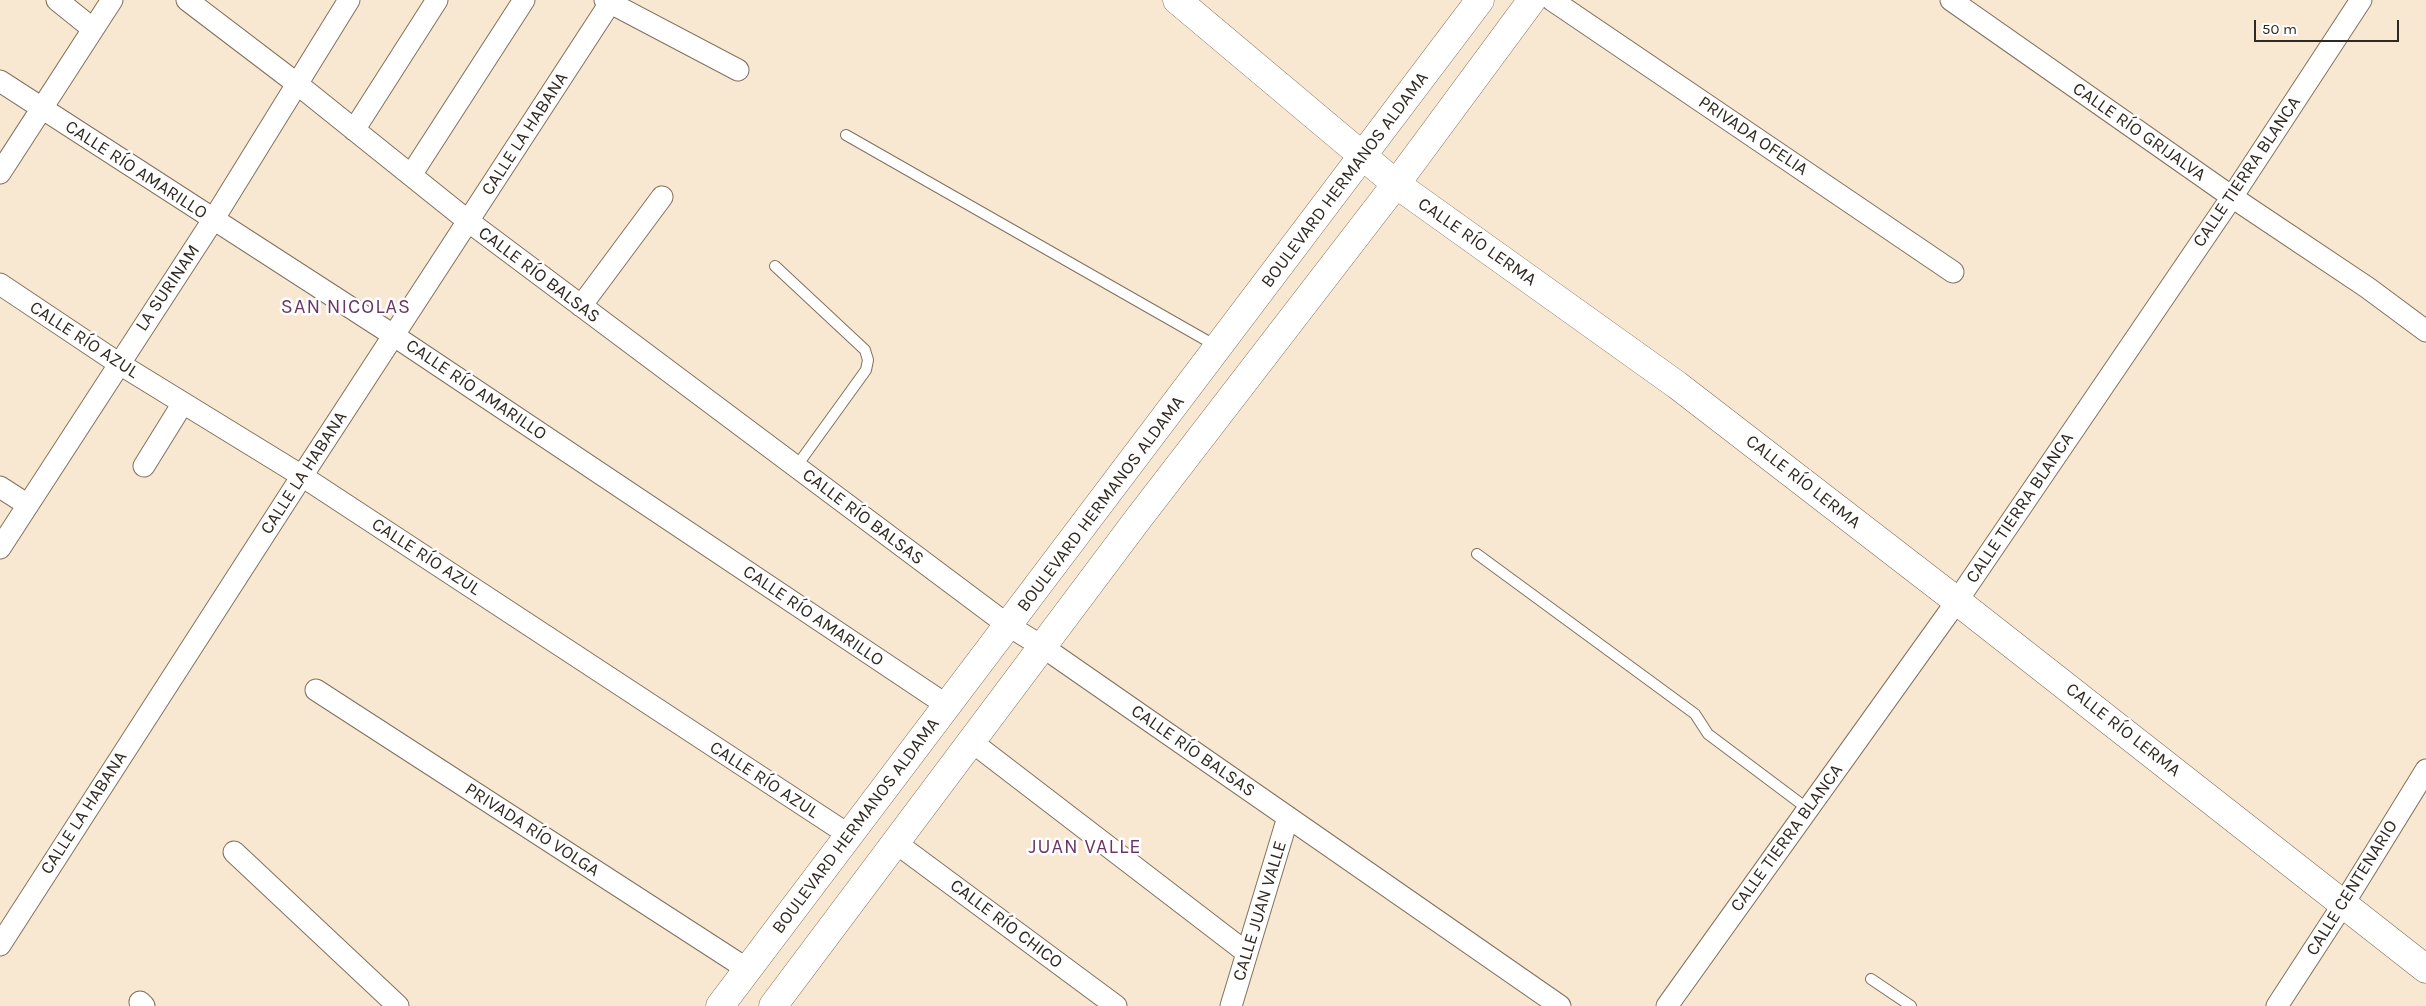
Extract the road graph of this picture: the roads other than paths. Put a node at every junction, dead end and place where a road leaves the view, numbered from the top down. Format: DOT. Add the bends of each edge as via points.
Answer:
graph roads {
  1 [pos="57,0"];
  2 [pos="112,0"];
  3 [pos="187,0"];
  4 [pos="349,0"];
  5 [pos="437,0"];
  6 [pos="524,0"];
  7 [pos="1177,0"];
  8 [pos="1480,0"];
  9 [pos="1532,0"];
  10 [pos="1552,0"];
  11 [pos="1951,0"];
  12 [pos="2361,0"];
  13 [pos="608,1"];
  14 [pos="93,29"];
  15 [pos="738,70"];
  16 [pos="0,81"];
  17 [pos="296,83"];
  18 [pos="41,109"];
  19 [pos="354,130"];
  20 [pos="846,136"];
  21 [pos="1363,156"];
  22 [pos="0,173"];
  23 [pos="411,176"];
  24 [pos="1396,184"];
  25 [pos="662,197"];
  26 [pos="2232,197"];
  27 [pos="213,220"];
  28 [pos="468,221"];
  29 [pos="776,266"];
  30 [pos="1953,272"];
  31 [pos="0,284"];
  32 [pos="581,306"];
  33 [pos="2426,331"];
  34 [pos="393,334"];
  35 [pos="1218,348"];
  36 [pos="118,363"];
  37 [pos="183,403"];
  38 [pos="144,466"];
  39 [pos="796,467"];
  40 [pos="302,476"];
  41 [pos="0,487"];
  42 [pos="28,505"];
  43 [pos="0,548"];
  44 [pos="1477,554"];
  45 [pos="1957,601"];
  46 [pos="1009,626"];
  47 [pos="1043,647"];
  48 [pos="316,690"];
  49 [pos="948,706"];
  50 [pos="972,742"];
  51 [pos="2426,770"];
  52 [pos="1808,809"];
  53 [pos="1288,816"];
  54 [pos="848,835"];
  55 [pos="896,843"];
  56 [pos="234,852"];
  57 [pos="2344,903"];
  58 [pos="0,945"];
  59 [pos="1247,953"];
  60 [pos="748,969"];
  61 [pos="2426,969"];
  62 [pos="1871,979"];
  63 [pos="398,1006"];
  64 [pos="720,1006"];
  65 [pos="773,1006"];
  66 [pos="1116,1006"];
  67 [pos="1231,1006"];
  68 [pos="1560,1006"];
  69 [pos="1667,1006"];
  70 [pos="1911,1006"];
  71 [pos="2277,1006"];
  1 -- 14 [label="street"];
  2 -- 14 [label="street"];
  3 -- 17 [label="street, CALLE RÍO BALSAS"];
  4 -- 17 [label="street, LA SURINAM"];
  5 -- 19 [label="street"];
  6 -- 23 [label="street"];
  7 -- 21 [label="main road, CALLE RÍO LERMA"];
  8 -- 21 [label="main road, BOULEVARD HERMANOS ALDAMA"];
  9 -- 24 [label="main road"];
  10 -- 30 [label="street, PRIVADA OFELIA"];
  11 -- 26 [label="street, CALLE RÍO GRIJALVA"];
  12 -- 26 [label="street, CALLE TIERRA BLANCA"];
  13 -- 15 [label="street"];
  13 -- 28 [label="street, CALLE LA HABANA"];
  14 -- 18 [label="street"];
  16 -- 18 [label="street, CALLE RÍO AMARILLO"];
  17 -- 19 [label="street, CALLE RÍO BALSAS"];
  17 -- 27 [label="street, LA SURINAM"];
  18 -- 22 [label="street"];
  18 -- 27 [label="street, CALLE RÍO AMARILLO"];
  19 -- 23 [label="street, CALLE RÍO BALSAS"];
  20 -- 35 [label="lane"];
  21 -- 24 [label="main road, CALLE RÍO LERMA"];
  21 -- 35 [label="main road, BOULEVARD HERMANOS ALDAMA"];
  23 -- 28 [label="street, CALLE RÍO BALSAS"];
  24 -- 45 [label="main road, CALLE RÍO LERMA" via="1677,385"];
  24 -- 47 [label="main road"];
  25 -- 32 [label="street"];
  26 -- 33 [label="street, CALLE RÍO GRIJALVA"];
  26 -- 45 [label="street, CALLE TIERRA BLANCA"];
  27 -- 34 [label="street, CALLE RÍO AMARILLO"];
  27 -- 36 [label="street, LA SURINAM"];
  28 -- 32 [label="street, CALLE RÍO BALSAS"];
  28 -- 34 [label="street, CALLE LA HABANA"];
  29 -- 39 [label="lane" via="865,350 868,360 866,370"];
  31 -- 36 [label="street, CALLE RÍO AZUL"];
  32 -- 39 [label="street, CALLE RÍO BALSAS"];
  34 -- 40 [label="street, CALLE LA HABANA"];
  34 -- 49 [label="street, CALLE RÍO AMARILLO"];
  35 -- 46 [label="main road, BOULEVARD HERMANOS ALDAMA"];
  36 -- 37 [label="street, CALLE RÍO AZUL"];
  36 -- 42 [label="street, LA SURINAM"];
  37 -- 38 [label="street"];
  37 -- 40 [label="street, CALLE RÍO AZUL"];
  39 -- 46 [label="street, CALLE RÍO BALSAS"];
  40 -- 54 [label="street, CALLE RÍO AZUL"];
  40 -- 58 [label="street, CALLE LA HABANA"];
  41 -- 42 [label="street"];
  42 -- 43 [label="street, LA SURINAM"];
  44 -- 52 [label="lane" via="1695,714 1708,734"];
  45 -- 52 [label="street, CALLE TIERRA BLANCA"];
  45 -- 57 [label="main road, CALLE RÍO LERMA"];
  46 -- 47 [label="street, CALLE RÍO BALSAS"];
  46 -- 49 [label="main road, BOULEVARD HERMANOS ALDAMA"];
  47 -- 50 [label="main road"];
  47 -- 53 [label="street, CALLE RÍO BALSAS"];
  48 -- 60 [label="street, PRIVADA RÍO VOLGA"];
  49 -- 54 [label="main road, BOULEVARD HERMANOS ALDAMA"];
  50 -- 55 [label="main road"];
  50 -- 59 [label="street"];
  51 -- 57 [label="street, CALLE CENTENARIO"];
  52 -- 69 [label="street, CALLE TIERRA BLANCA"];
  53 -- 59 [label="street, CALLE JUAN VALLE"];
  53 -- 68 [label="street, CALLE RÍO BALSAS"];
  54 -- 60 [label="main road, BOULEVARD HERMANOS ALDAMA"];
  55 -- 65 [label="main road"];
  55 -- 66 [label="street, CALLE RÍO CHICO"];
  56 -- 63 [label="street"];
  57 -- 61 [label="main road, CALLE RÍO LERMA"];
  57 -- 71 [label="street, CALLE CENTENARIO"];
  59 -- 67 [label="street, CALLE JUAN VALLE"];
  60 -- 64 [label="main road, BOULEVARD HERMANOS ALDAMA"];
  62 -- 70 [label="lane"];
}
